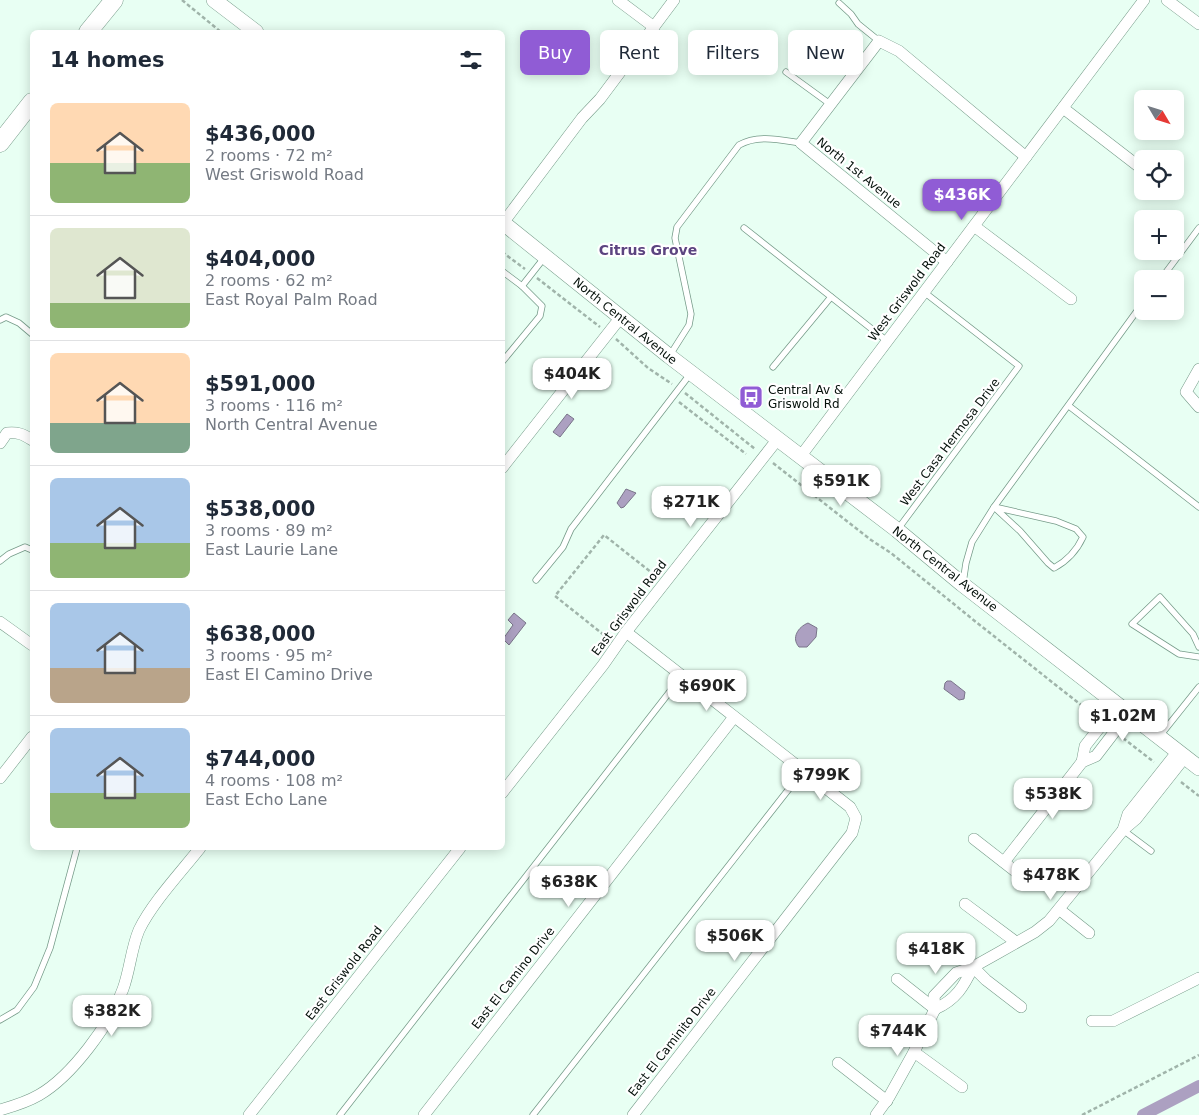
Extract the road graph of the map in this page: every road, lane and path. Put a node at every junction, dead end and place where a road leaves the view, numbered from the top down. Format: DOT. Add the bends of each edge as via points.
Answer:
graph roads {
  1 [pos="114,0"];
  2 [pos="182,0"];
  3 [pos="214,0"];
  4 [pos="618,0"];
  5 [pos="674,0"];
  6 [pos="1144,0"];
  7 [pos="1167,0"];
  8 [pos="839,3"];
  9 [pos="1199,24"];
  10 [pos="654,27"];
  11 [pos="90,30"];
  12 [pos="219,30"];
  13 [pos="253,30"];
  14 [pos="879,41"];
  15 [pos="786,72"];
  16 [pos="30,104"];
  17 [pos="830,104"];
  18 [pos="1063,108"];
  19 [pos="0,142"];
  20 [pos="801,143"];
  21 [pos="1026,157"];
  22 [pos="1134,163"];
  23 [pos="505,220"];
  24 [pos="505,225"];
  25 [pos="974,226"];
  26 [pos="744,228"];
  27 [pos="1199,228"];
  28 [pos="505,254"];
  29 [pos="546,256"];
  30 [pos="947,262"];
  31 [pos="1168,270"];
  32 [pos="505,273"];
  33 [pos="532,274"];
  34 [pos="522,286"];
  35 [pos="924,292"];
  36 [pos="831,297"];
  37 [pos="1071,299"];
  38 [pos="1134,315"];
  39 [pos="620,317"];
  40 [pos="0,320"];
  41 [pos="600,327"];
  42 [pos="30,332"];
  43 [pos="888,341"];
  44 [pos="669,356"];
  45 [pos="505,358"];
  46 [pos="773,367"];
  47 [pos="1199,369"];
  48 [pos="691,374"];
  49 [pos="678,402"];
  50 [pos="1069,406"];
  51 [pos="1199,407"];
  52 [pos="30,439"];
  53 [pos="777,440"];
  54 [pos="0,443"];
  55 [pos="746,454"];
  56 [pos="800,457"];
  57 [pos="772,462"];
  58 [pos="505,464"];
  59 [pos="994,507"];
  60 [pos="1199,507"];
  61 [pos="897,530"];
  62 [pos="30,549"];
  63 [pos="0,561"];
  64 [pos="652,573"];
  65 [pos="536,580"];
  66 [pos="962,584"];
  67 [pos="0,622"];
  68 [pos="626,632"];
  69 [pos="604,635"];
  70 [pos="30,644"];
  71 [pos="1199,647"];
  72 [pos="1199,657"];
  73 [pos="682,676"];
  74 [pos="1199,686"];
  75 [pos="1123,708"];
  76 [pos="734,717"];
  77 [pos="1104,722"];
  78 [pos="1115,731"];
  79 [pos="1159,736"];
  80 [pos="1091,738"];
  81 [pos="30,740"];
  82 [pos="1102,747"];
  83 [pos="1182,754"];
  84 [pos="1082,762"];
  85 [pos="1199,768"];
  86 [pos="804,771"];
  87 [pos="1167,772"];
  88 [pos="0,778"];
  89 [pos="505,789"];
  90 [pos="1199,796"];
  91 [pos="1123,830"];
  92 [pos="974,839"];
  93 [pos="76,850"];
  94 [pos="198,850"];
  95 [pos="458,850"];
  96 [pos="1151,851"];
  97 [pos="1004,862"];
  98 [pos="1033,885"];
  99 [pos="966,904"];
  100 [pos="1060,910"];
  101 [pos="1089,933"];
  102 [pos="1016,942"];
  103 [pos="973,967"];
  104 [pos="1199,978"];
  105 [pos="897,979"];
  106 [pos="1021,1007"];
  107 [pos="935,1009"];
  108 [pos="0,1020"];
  109 [pos="1092,1021"];
  110 [pos="914,1052"];
  111 [pos="1199,1055"];
  112 [pos="838,1062"];
  113 [pos="962,1087"];
  114 [pos="886,1101"];
  115 [pos="0,1110"];
  116 [pos="249,1115"];
  117 [pos="340,1115"];
  118 [pos="424,1115"];
  119 [pos="534,1115"];
  120 [pos="633,1115"];
  121 [pos="876,1115"];
  122 [pos="1082,1115"];
  1 -- 11 [label="main road"];
  2 -- 12 [label="path"];
  3 -- 13 [label="main road"];
  4 -- 10 [label="street"];
  5 -- 10 [label="street"];
  6 -- 18 [label="street, West Griswold Road"];
  7 -- 9 [label="street"];
  8 -- 14 [label="lane"];
  10 -- 23 [label="street"];
  14 -- 17 [label="street"];
  14 -- 21 [label="street" via="899,51"];
  15 -- 17 [label="lane"];
  16 -- 19 [label="main road"];
  17 -- 20 [label="street"];
  18 -- 21 [label="street, West Griswold Road"];
  18 -- 22 [label="street"];
  20 -- 30 [label="street, North 1st Avenue"];
  20 -- 44 [label="lane" via="749,139 740,145 677,227 675,238 691,314 689,324"];
  21 -- 25 [label="street, West Griswold Road"];
  24 -- 29 [label="main road, North Central Avenue"];
  25 -- 30 [label="street, West Griswold Road"];
  25 -- 37 [label="street"];
  26 -- 36 [label="lane"];
  27 -- 31 [label="lane"];
  28 -- 33 [label="path"];
  29 -- 33 [label="lane"];
  29 -- 39 [label="main road, North Central Avenue"];
  30 -- 35 [label="street, West Griswold Road"];
  32 -- 34 [label="lane"];
  33 -- 34 [label="lane"];
  33 -- 41 [label="path"];
  34 -- 45 [label="lane" via="542,306 540,316"];
  35 -- 43 [label="street, West Griswold Road"];
  35 -- 61 [label="lane, West Casa Hermosa Drive" via="1019,366"];
  36 -- 43 [label="lane"];
  36 -- 46 [label="lane"];
  38 -- 50 [label="lane"];
  39 -- 44 [label="main road, North Central Avenue"];
  39 -- 58 [label="street"];
  40 -- 42 [label="lane" via="6,317"];
  43 -- 56 [label="street, West Griswold Road"];
  44 -- 48 [label="main road, North Central Avenue"];
  47 -- 51 [label="street" via="1186,392"];
  48 -- 53 [label="main road, North Central Avenue"];
  48 -- 65 [label="lane" via="571,529 563,547"];
  49 -- 55 [label="path"];
  50 -- 59 [label="lane"];
  50 -- 60 [label="lane"];
  52 -- 54 [label="street" via="15,432 7,433"];
  53 -- 56 [label="main road, North Central Avenue"];
  53 -- 68 [label="street, East Griswold Road"];
  56 -- 61 [label="main road, North Central Avenue"];
  57 -- 77 [label="path"];
  59 -- 59 [label="lane" via="1054,568 1064,562 1083,537 1076,529 1056,521"];
  59 -- 66 [label="lane" via="972,542"];
  61 -- 66 [label="main road, North Central Avenue"];
  62 -- 63 [label="lane" via="25,547"];
  64 -- 69 [label="path" via="604,535 556,596"];
  66 -- 75 [label="main road, North Central Avenue"];
  67 -- 70 [label="street"];
  68 -- 73 [label="street"];
  68 -- 89 [label="street, East Griswold Road" via="604,665"];
  71 -- 72 [label="lane" via="1160,597 1132,624 1179,654"];
  73 -- 76 [label="street"];
  73 -- 117 [label="lane"];
  74 -- 79 [label="lane"];
  75 -- 77 [label="street"];
  75 -- 78 [label="street"];
  75 -- 79 [label="main road, North Central Avenue"];
  76 -- 86 [label="street"];
  76 -- 118 [label="street, East El Camino Drive"];
  77 -- 80 [label="street"];
  78 -- 82 [label="street"];
  78 -- 87 [label="path"];
  79 -- 83 [label="main road, North Central Avenue"];
  80 -- 82 [label="lane"];
  80 -- 84 [label="street" via="1085,746"];
  81 -- 88 [label="street"];
  82 -- 84 [label="street" via="1096,756"];
  83 -- 85 [label="main road, North Central Avenue"];
  83 -- 87 [label="street"];
  84 -- 97 [label="street"];
  86 -- 119 [label="lane"];
  86 -- 120 [label="street, East El Caminito Drive" via="850,807 856,818 852,833"];
  87 -- 90 [label="path"];
  87 -- 91 [label="street" via="1136,819"];
  91 -- 96 [label="lane"];
  91 -- 100 [label="street"];
  92 -- 97 [label="street"];
  93 -- 108 [label="lane" via="50,948 34,987 17,1010"];
  94 -- 115 [label="street" via="147,917 140,930 123,989 108,1020 83,1053 69,1070 40,1094"];
  95 -- 116 [label="street, East Griswold Road"];
  97 -- 98 [label="street"];
  99 -- 102 [label="street"];
  100 -- 101 [label="street"];
  100 -- 102 [label="street"];
  102 -- 103 [label="street"];
  103 -- 106 [label="street"];
  103 -- 107 [label="street" via="956,973 934,996"];
  104 -- 109 [label="street" via="1112,1021"];
  105 -- 107 [label="street"];
  107 -- 110 [label="street"];
  110 -- 113 [label="street"];
  110 -- 114 [label="street"];
  111 -- 122 [label="path"];
  112 -- 114 [label="street"];
  114 -- 121 [label="street"];
}
